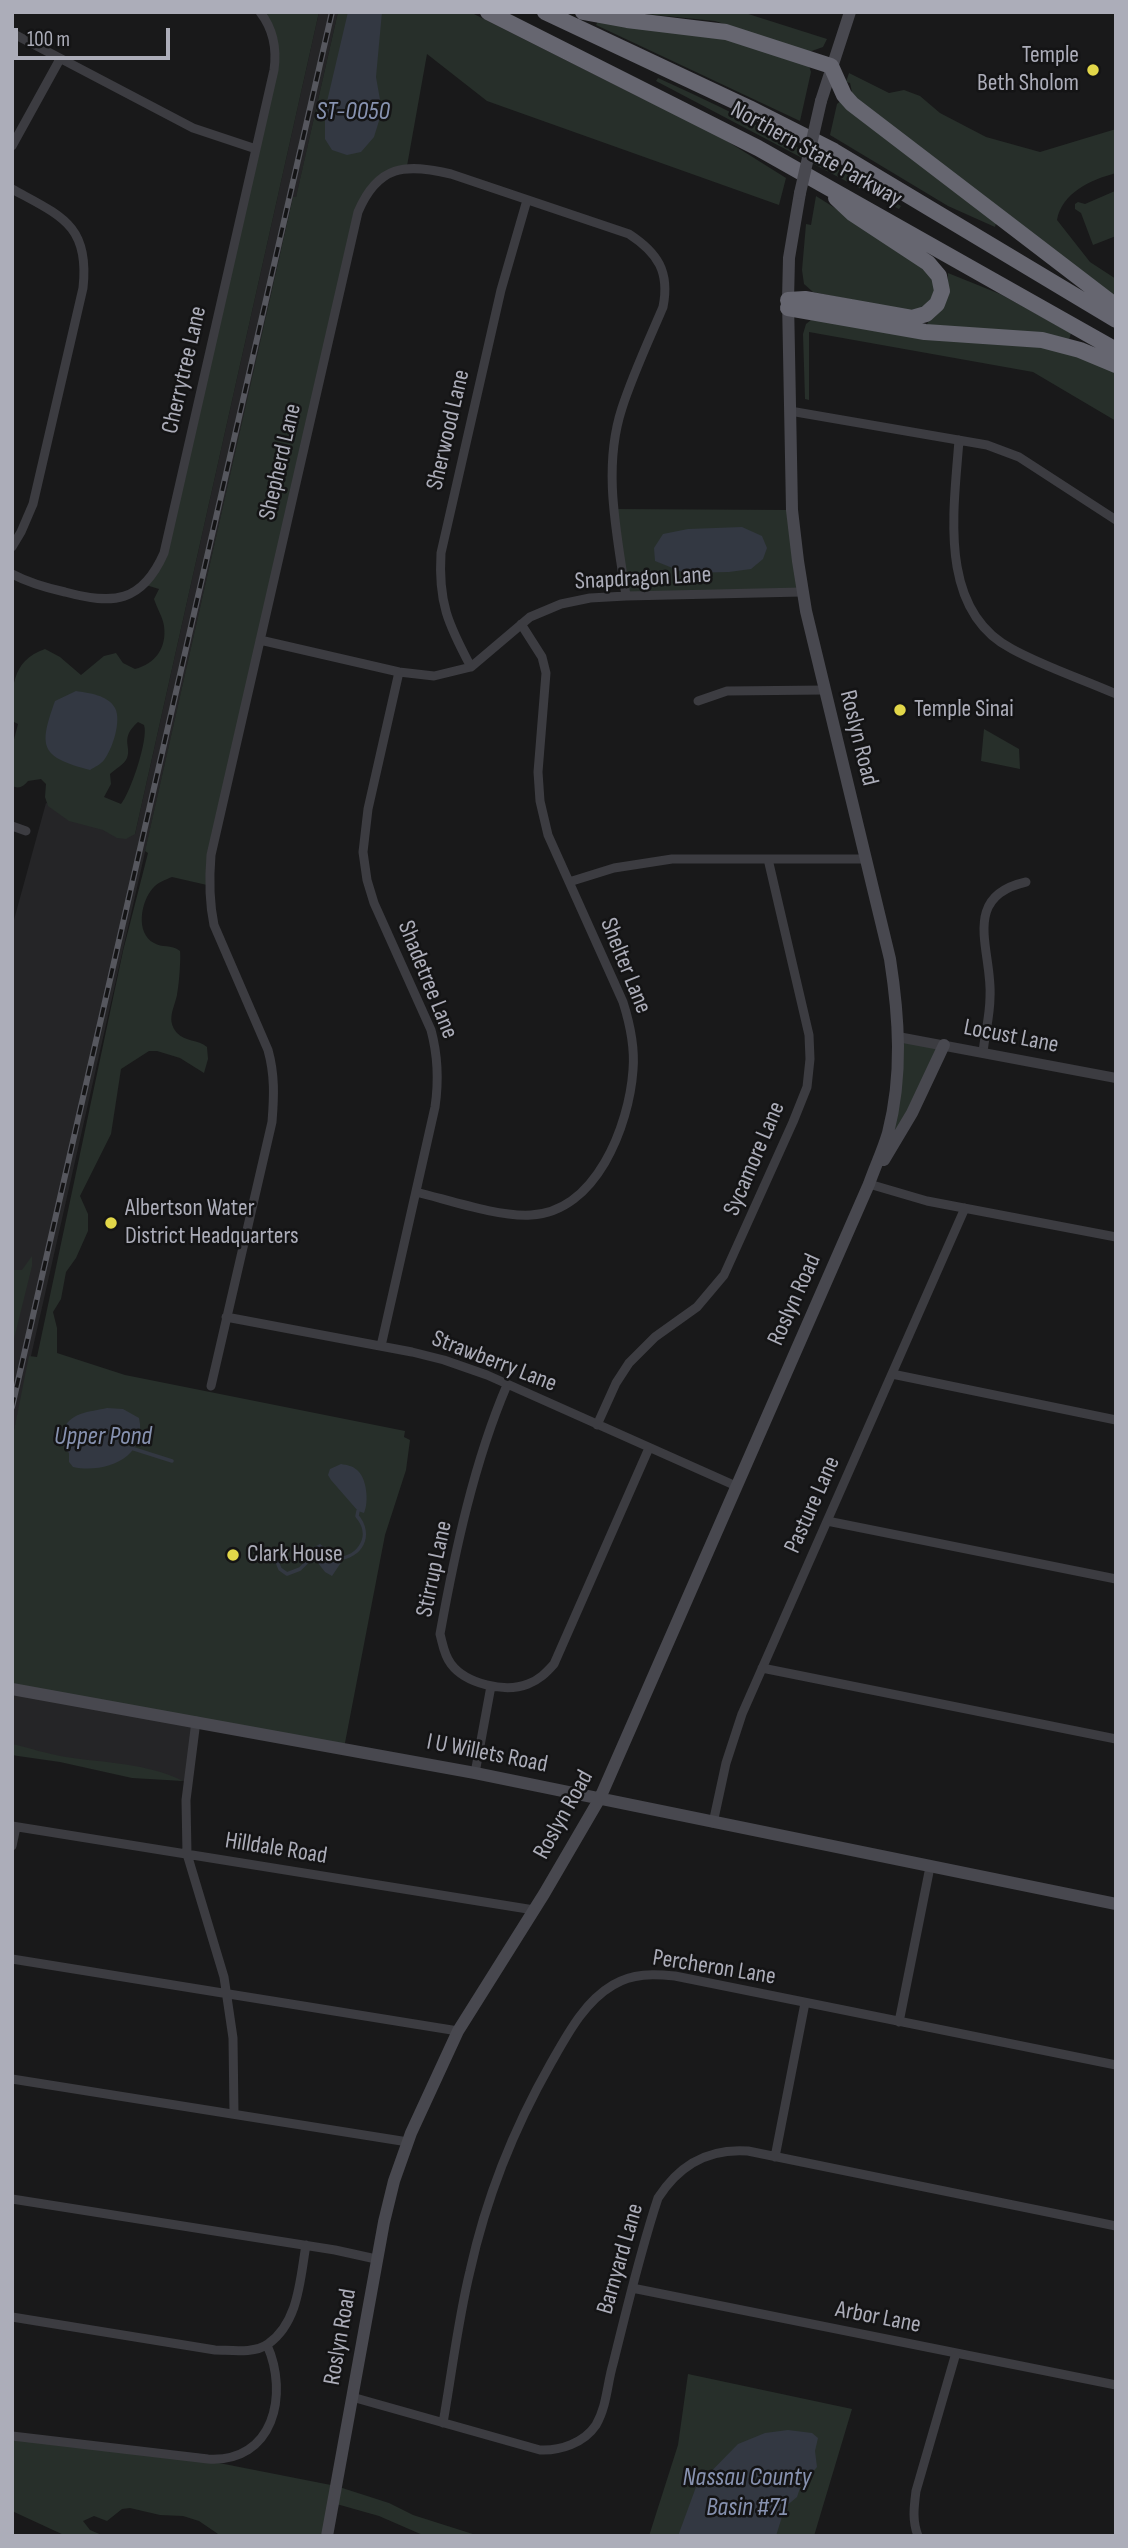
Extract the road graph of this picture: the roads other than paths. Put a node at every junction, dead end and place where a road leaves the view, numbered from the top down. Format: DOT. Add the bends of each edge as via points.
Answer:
graph roads {
  1 [pos="260,12"];
  2 [pos="488,12"];
  3 [pos="545,12"];
  4 [pos="583,12"];
  5 [pos="850,12"];
  6 [pos="12,33"];
  7 [pos="60,59"];
  8 [pos="831,66"];
  9 [pos="12,146"];
  10 [pos="256,149"];
  11 [pos="819,182"];
  12 [pos="12,189"];
  13 [pos="527,200"];
  14 [pos="788,304"];
  15 [pos="1116,306"];
  16 [pos="1116,320"];
  17 [pos="1116,350"];
  18 [pos="1116,365"];
  19 [pos="790,411"];
  20 [pos="959,440"];
  21 [pos="1116,520"];
  22 [pos="12,547"];
  23 [pos="12,574"];
  24 [pos="802,592"];
  25 [pos="626,596"];
  26 [pos="521,624"];
  27 [pos="260,640"];
  28 [pos="471,667"];
  29 [pos="399,672"];
  30 [pos="825,690"];
  31 [pos="1116,694"];
  32 [pos="698,701"];
  33 [pos="12,826"];
  34 [pos="26,831"];
  35 [pos="768,859"];
  36 [pos="866,859"];
  37 [pos="569,882"];
  38 [pos="1026,882"];
  39 [pos="898,1037"];
  40 [pos="944,1045"];
  41 [pos="983,1052"];
  42 [pos="1116,1078"];
  43 [pos="869,1184"];
  44 [pos="416,1192"];
  45 [pos="965,1208"];
  46 [pos="1116,1237"];
  47 [pos="226,1317"];
  48 [pos="381,1346"];
  49 [pos="892,1374"];
  50 [pos="507,1385"];
  51 [pos="211,1386"];
  52 [pos="1116,1420"];
  53 [pos="597,1425"];
  54 [pos="649,1448"];
  55 [pos="736,1486"];
  56 [pos="827,1521"];
  57 [pos="1116,1579"];
  58 [pos="762,1668"];
  59 [pos="491,1686"];
  60 [pos="12,1689"];
  61 [pos="196,1721"];
  62 [pos="1116,1740"];
  63 [pos="475,1773"];
  64 [pos="600,1798"];
  65 [pos="713,1823"];
  66 [pos="14,1827"];
  67 [pos="12,1846"];
  68 [pos="187,1854"];
  69 [pos="930,1867"];
  70 [pos="1116,1904"];
  71 [pos="534,1910"];
  72 [pos="12,1959"];
  73 [pos="225,1993"];
  74 [pos="805,2003"];
  75 [pos="899,2022"];
  76 [pos="458,2031"];
  77 [pos="1116,2065"];
  78 [pos="12,2079"];
  79 [pos="234,2114"];
  80 [pos="408,2143"];
  81 [pos="775,2157"];
  82 [pos="12,2199"];
  83 [pos="1116,2226"];
  84 [pos="306,2245"];
  85 [pos="376,2259"];
  86 [pos="632,2288"];
  87 [pos="12,2317"];
  88 [pos="267,2345"];
  89 [pos="956,2353"];
  90 [pos="1116,2385"];
  91 [pos="352,2397"];
  92 [pos="443,2423"];
  93 [pos="12,2436"];
  94 [pos="327,2536"];
  95 [pos="918,2536"];
  1 -- 10 [label="street, Cherrytree Lane" via="272,33 276,57"];
  2 -- 11 [label="highway, Northern State Parkway"];
  3 -- 16 [label="highway, Northern State Parkway" via="834,151"];
  4 -- 8 [label="highway" via="726,32"];
  5 -- 8 [label="main road, Roslyn Road"];
  6 -- 7 [label="street"];
  7 -- 9 [label="street"];
  7 -- 10 [label="street" via="193,128"];
  8 -- 14 [label="main road, Roslyn Road, bridge" via="791,241"];
  8 -- 15 [label="highway" via="852,104"];
  10 -- 23 [label="street, Cherrytree Lane" via="156,572 146,584 115,600 45,587"];
  11 -- 14 [label="highway" via="852,213 931,265 940,281 940,296 930,311 912,318 805,299"];
  11 -- 17 [label="highway, Northern State Parkway"];
  12 -- 22 [label="street" via="68,223 79,239 86,264 33,504"];
  13 -- 25 [label="street, Shepherd Lane" via="629,234 647,246 663,273 663,307 622,407 613,453 613,509"];
  13 -- 27 [label="street, Shepherd Lane" via="422,167 387,174 365,196"];
  13 -- 28 [label="street, Sherwood Lane" via="501,290 441,553 442,604"];
  14 -- 18 [label="highway" via="913,330 1042,340 1080,349"];
  14 -- 19 [label="main road, Roslyn Road"];
  19 -- 20 [label="street"];
  19 -- 24 [label="main road, Roslyn Road" via="792,510"];
  20 -- 21 [label="street" via="1019,457"];
  20 -- 31 [label="street" via="957,572 971,610 986,630 1011,649"];
  24 -- 25 [label="street, Snapdragon Lane"];
  24 -- 30 [label="main road, Roslyn Road"];
  25 -- 26 [label="street, Snapdragon Lane" via="561,604"];
  26 -- 28 [label="street, Snapdragon Lane"];
  26 -- 37 [label="street, Shelter Lane" via="542,657 546,673 540,801 548,835"];
  27 -- 29 [label="street, Snapdragon Lane"];
  27 -- 47 [label="street, Shepherd Lane" via="209,880 214,925 268,1050 275,1087 272,1122"];
  28 -- 29 [label="street, Snapdragon Lane" via="434,676"];
  29 -- 44 [label="street, Shadetree Lane" via="368,808 363,852 374,903 436,1047 435,1107"];
  30 -- 32 [label="street" via="727,691"];
  30 -- 36 [label="main road, Roslyn Road"];
  33 -- 34 [label="street"];
  35 -- 36 [label="street"];
  35 -- 37 [label="street" via="641,862"];
  35 -- 53 [label="street, Sycamore Lane" via="809,1035 807,1087 724,1275 697,1307 654,1337 629,1363"];
  36 -- 39 [label="main road, Roslyn Road" via="890,959"];
  37 -- 44 [label="street, Shelter Lane" via="623,1002 633,1048 627,1107 600,1171 574,1201 531,1215 508,1214"];
  38 -- 41 [label="street" via="997,895 983,920 990,997"];
  39 -- 40 [label="street, Locust Lane"];
  39 -- 43 [label="main road, Roslyn Road" via="892,1111"];
  40 -- 41 [label="street, Locust Lane"];
  40 -- 43 [label="main road" via="912,1113"];
  41 -- 42 [label="street, Locust Lane"];
  43 -- 45 [label="street"];
  43 -- 55 [label="main road, Roslyn Road"];
  44 -- 48 [label="street, Shadetree Lane"];
  45 -- 46 [label="street"];
  45 -- 49 [label="street, Pasture Lane"];
  47 -- 48 [label="street, Strawberry Lane"];
  47 -- 51 [label="street, Shepherd Lane"];
  48 -- 50 [label="street, Strawberry Lane" via="444,1360"];
  49 -- 52 [label="street"];
  49 -- 56 [label="street, Pasture Lane"];
  50 -- 53 [label="street, Strawberry Lane"];
  50 -- 59 [label="street, Stirrup Lane" via="479,1462 440,1633 444,1653 456,1670"];
  53 -- 54 [label="street, Strawberry Lane"];
  54 -- 55 [label="street, Strawberry Lane"];
  54 -- 59 [label="street, Stirrup Lane" via="554,1664 526,1685"];
  55 -- 64 [label="main road, Roslyn Road"];
  56 -- 57 [label="street"];
  56 -- 58 [label="street, Pasture Lane"];
  58 -- 62 [label="street"];
  58 -- 65 [label="street, Pasture Lane" via="732,1741"];
  59 -- 63 [label="street"];
  60 -- 61 [label="main road, I U Willets Road"];
  61 -- 63 [label="main road, I U Willets Road"];
  61 -- 68 [label="street" via="186,1800"];
  63 -- 64 [label="main road, I U Willets Road"];
  64 -- 65 [label="main road, I U Willets Road"];
  64 -- 71 [label="main road, Roslyn Road"];
  65 -- 69 [label="main road, I U Willets Road"];
  66 -- 67 [label="street"];
  66 -- 68 [label="street, Hilldale Road"];
  68 -- 71 [label="street, Hilldale Road"];
  68 -- 73 [label="street" via="212,1931"];
  69 -- 70 [label="main road, I U Willets Road"];
  69 -- 75 [label="street"];
  71 -- 76 [label="main road, Roslyn Road"];
  72 -- 73 [label="street"];
  73 -- 76 [label="street"];
  73 -- 79 [label="street" via="233,2038"];
  74 -- 75 [label="street, Percheron Lane"];
  74 -- 81 [label="street"];
  74 -- 92 [label="street, Percheron Lane" via="647,1974 614,1984 589,2004 537,2088 496,2182 469,2272"];
  75 -- 77 [label="street, Percheron Lane"];
  76 -- 80 [label="main road, Roslyn Road"];
  78 -- 79 [label="street"];
  79 -- 80 [label="street"];
  80 -- 85 [label="main road, Roslyn Road"];
  81 -- 83 [label="street, Barnyard Lane"];
  81 -- 86 [label="street, Barnyard Lane" via="722,2151 701,2157 678,2173 658,2198"];
  82 -- 84 [label="street"];
  84 -- 85 [label="street"];
  84 -- 88 [label="street" via="291,2315"];
  85 -- 91 [label="main road, Roslyn Road"];
  86 -- 89 [label="street, Arbor Lane"];
  86 -- 92 [label="street, Barnyard Lane" via="604,2406 595,2427 582,2439 560,2449 540,2450"];
  87 -- 88 [label="street" via="215,2350"];
  88 -- 93 [label="street" via="277,2371 272,2418 261,2440 237,2456 208,2459"];
  89 -- 90 [label="street, Arbor Lane"];
  89 -- 95 [label="street" via="916,2491 913,2512"];
  91 -- 92 [label="street, Barnyard Lane"];
  91 -- 94 [label="main road, Roslyn Road"];
}
